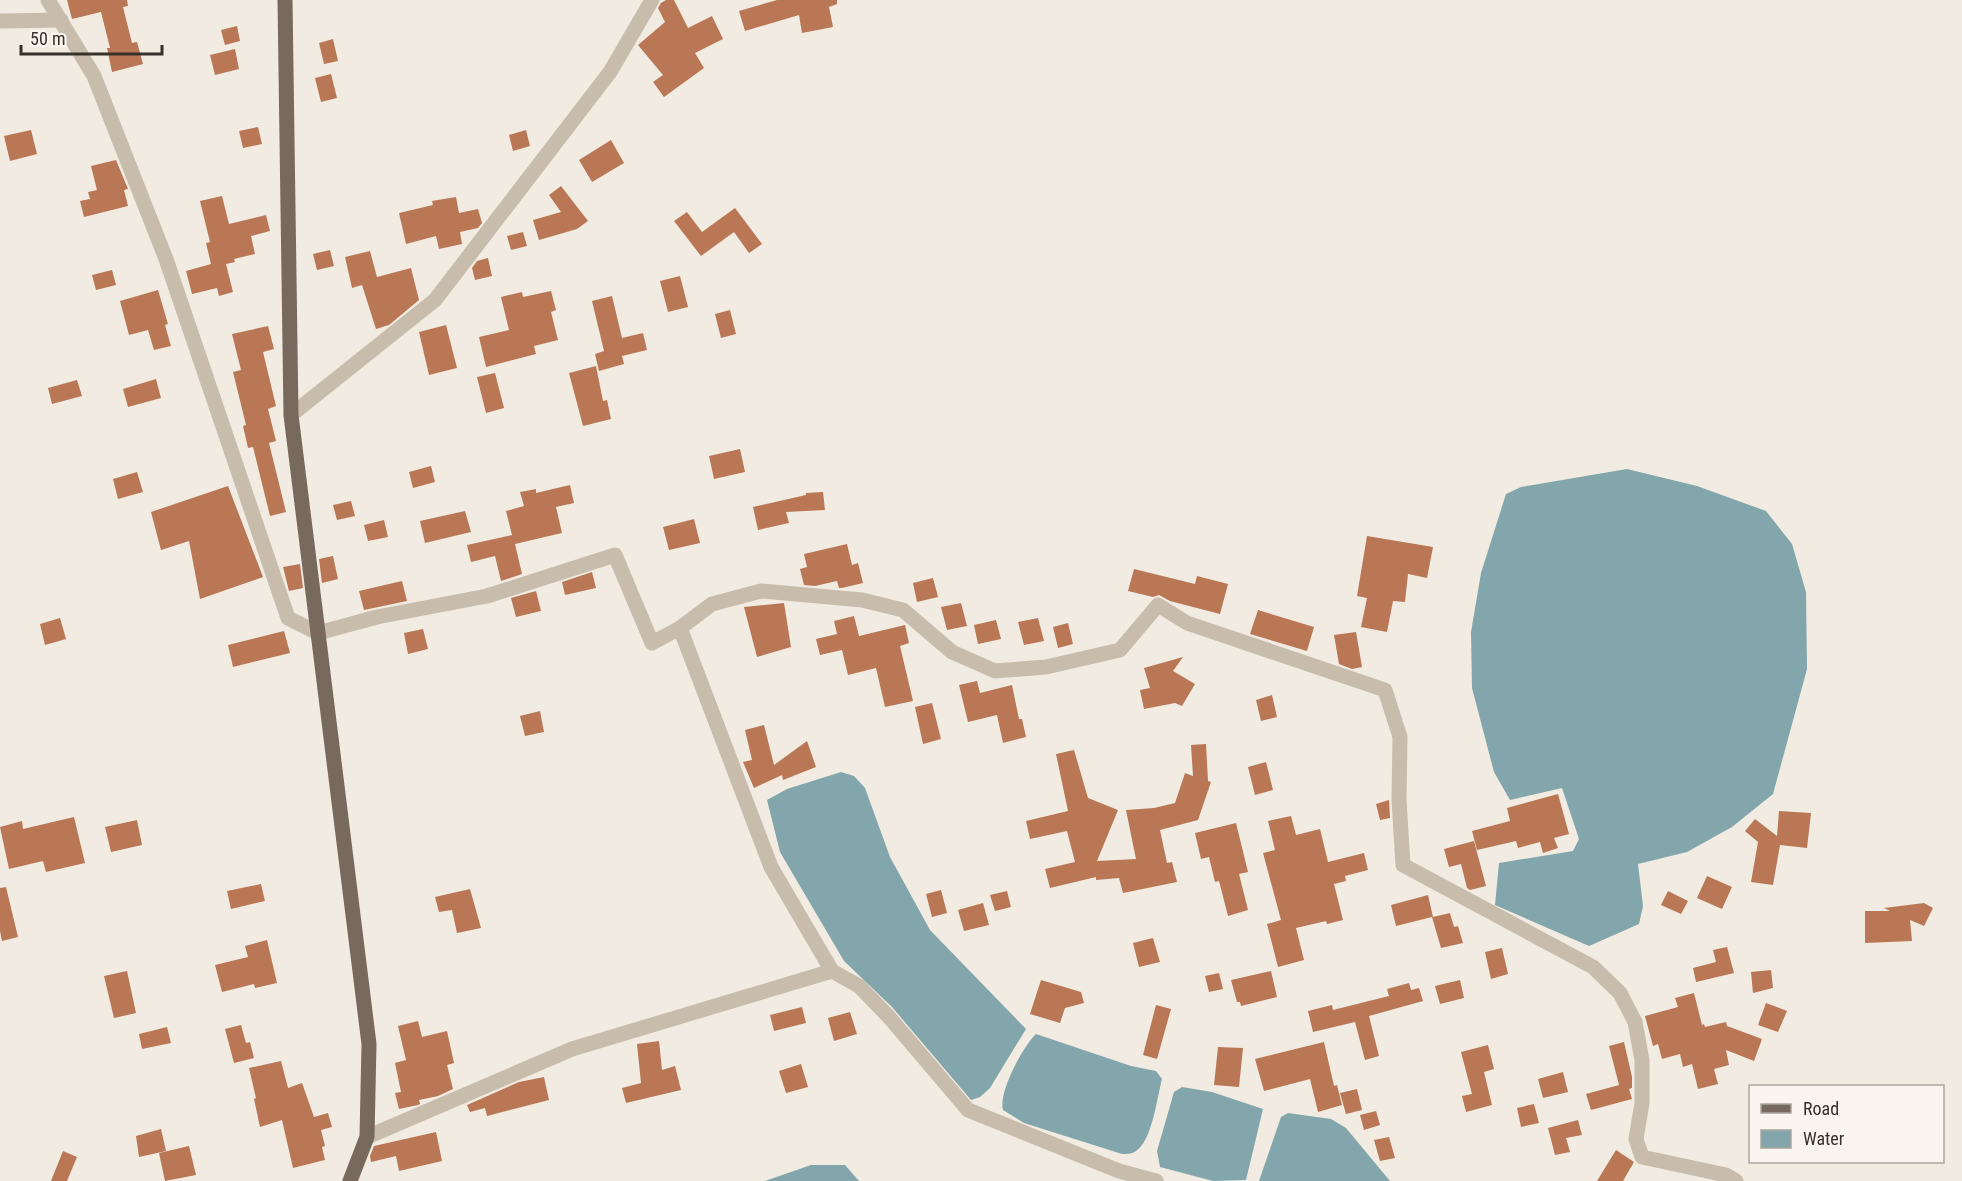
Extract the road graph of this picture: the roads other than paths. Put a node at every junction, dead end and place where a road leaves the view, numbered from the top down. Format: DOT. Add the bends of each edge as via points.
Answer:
graph roads {
  1 [pos="48,0"];
  2 [pos="285,0"];
  3 [pos="652,0"];
  4 [pos="61,20"];
  5 [pos="0,21"];
  6 [pos="291,415"];
  7 [pos="680,628"];
  8 [pos="318,633"];
  9 [pos="832,971"];
  10 [pos="367,1137"];
  11 [pos="350,1181"];
  12 [pos="1156,1181"];
  13 [pos="1736,1181"];
  1 -- 4 [label="street"];
  2 -- 6 [label="main road"];
  3 -- 6 [label="street" via="610,72 435,300"];
  4 -- 5 [label="street"];
  4 -- 8 [label="street" via="94,76 166,259 288,618"];
  6 -- 8 [label="main road"];
  7 -- 8 [label="street" via="652,643 615,555 487,596 377,617"];
  7 -- 9 [label="street" via="771,867"];
  7 -- 13 [label="street" via="712,604 761,591 862,600 903,610 952,652 995,671 1046,668 1120,650 1158,605 1187,622 1385,690 1400,738 1398,800 1403,865 1593,967 1620,993 1635,1022 1642,1060 1642,1103 1636,1139 1642,1157 1726,1175"];
  8 -- 10 [label="main road" via="369,1044"];
  9 -- 10 [label="street" via="572,1049"];
  9 -- 12 [label="street" via="860,986 968,1110 1119,1171"];
  10 -- 11 [label="main road"];
}
